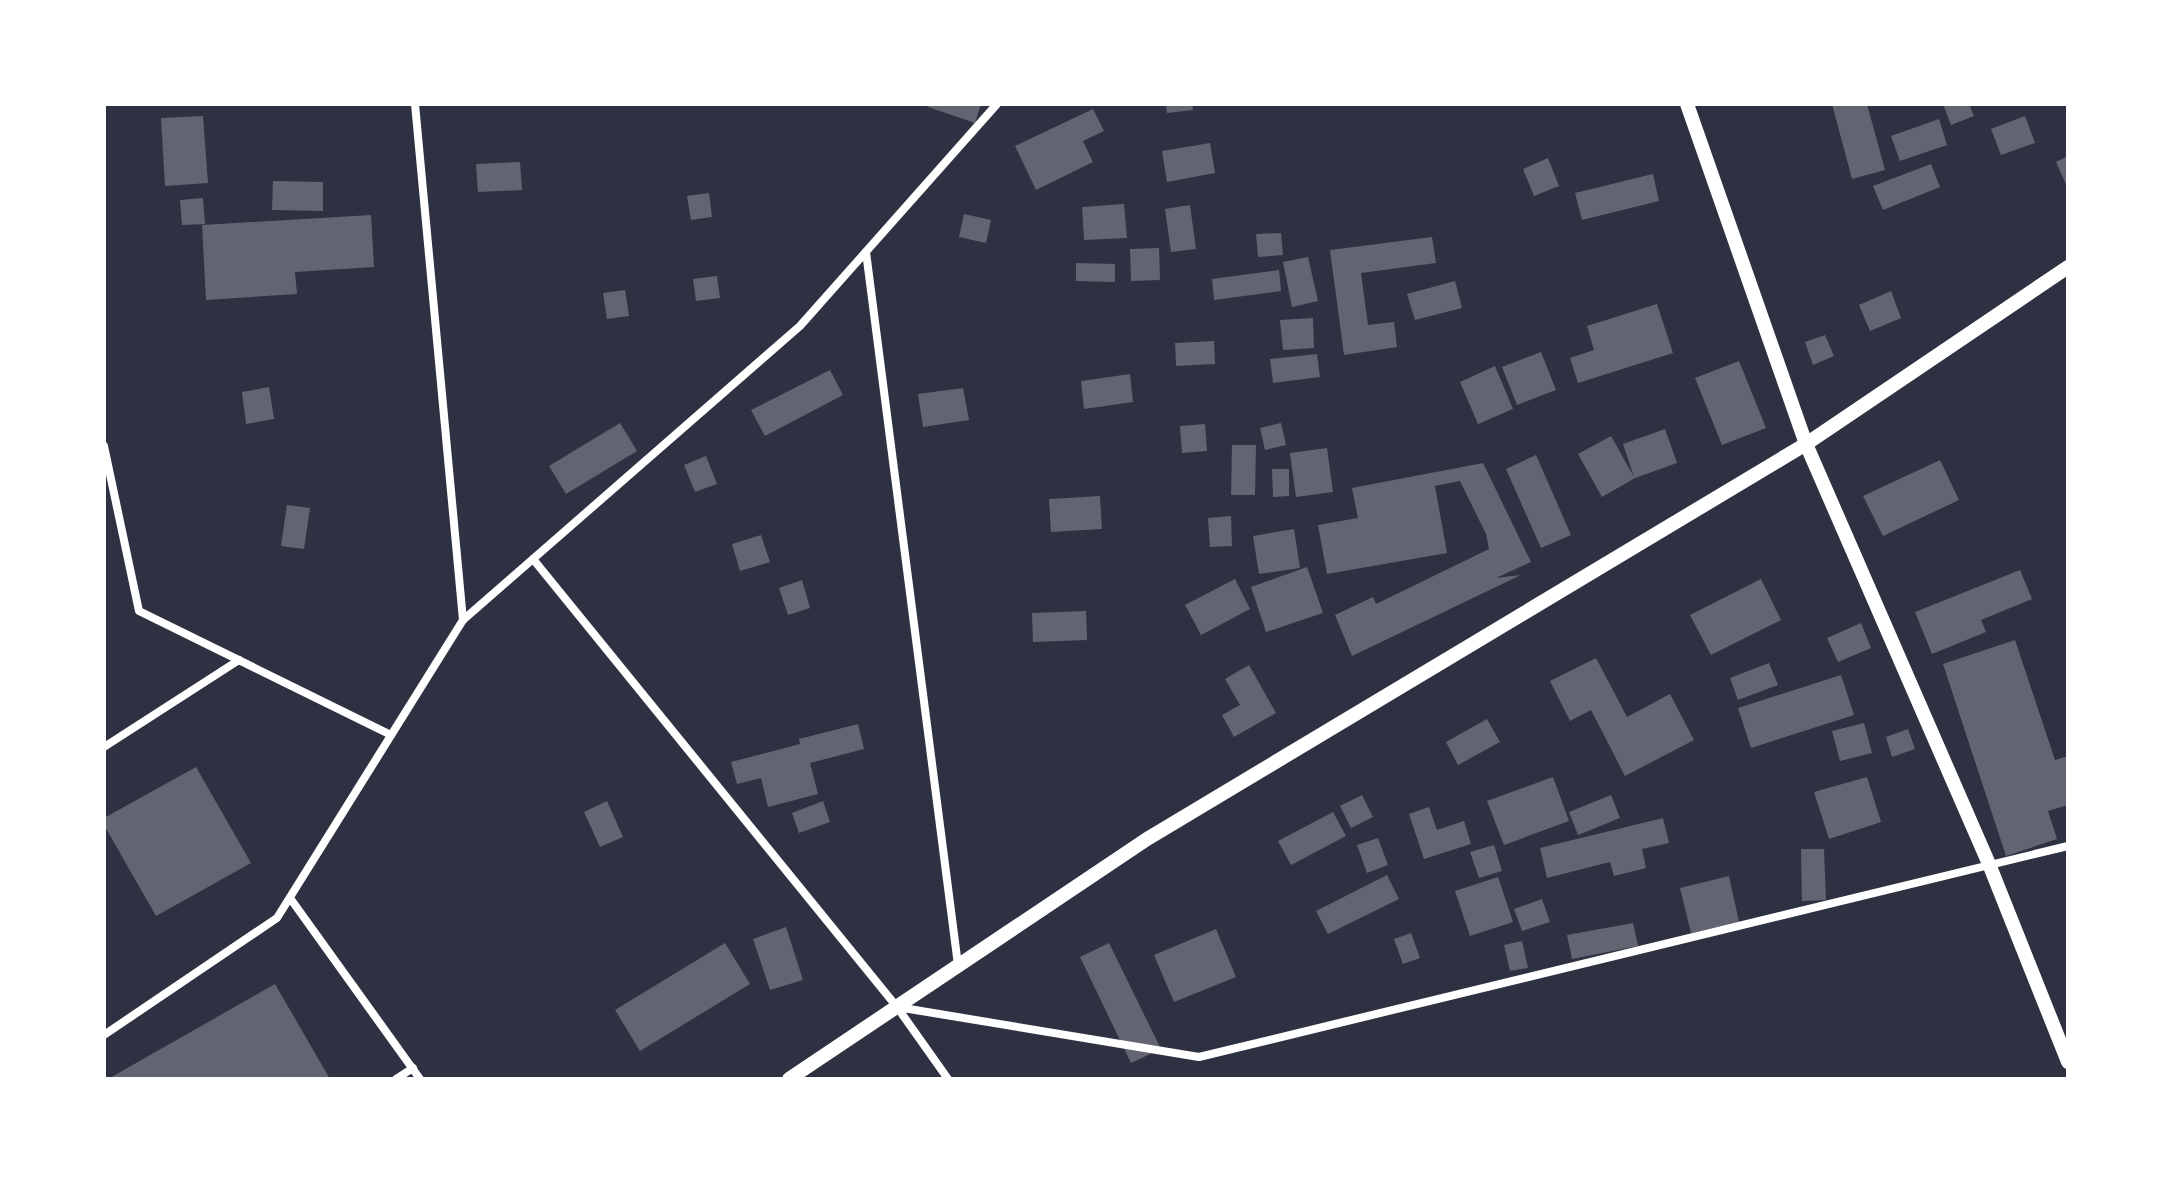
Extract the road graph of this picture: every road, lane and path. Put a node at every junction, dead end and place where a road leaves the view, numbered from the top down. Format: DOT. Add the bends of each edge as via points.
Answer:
graph roads {
  1 [pos="415,104"];
  2 [pos="1687,104"];
  3 [pos="996,105"];
  4 [pos="866,252"];
  5 [pos="2068,267"];
  6 [pos="1806,444"];
  7 [pos="104,446"];
  8 [pos="533,559"];
  9 [pos="463,620"];
  10 [pos="239,660"];
  11 [pos="391,735"];
  12 [pos="104,747"];
  13 [pos="2068,846"];
  14 [pos="1989,864"];
  15 [pos="290,898"];
  16 [pos="958,965"];
  17 [pos="897,1007"];
  18 [pos="104,1035"];
  19 [pos="2068,1062"];
  20 [pos="413,1068"];
  21 [pos="396,1079"];
  22 [pos="420,1079"];
  23 [pos="789,1079"];
  24 [pos="948,1079"];
  1 -- 9 [label="street"];
  2 -- 6 [label="street"];
  3 -- 4 [label="street"];
  4 -- 8 [label="street" via="800,326"];
  4 -- 16 [label="street"];
  5 -- 6 [label="street"];
  6 -- 14 [label="street"];
  6 -- 16 [label="street" via="1147,839"];
  7 -- 10 [label="street" via="139,611"];
  8 -- 9 [label="street"];
  8 -- 17 [label="street"];
  9 -- 11 [label="street"];
  10 -- 11 [label="street"];
  10 -- 12 [label="street"];
  11 -- 15 [label="street"];
  13 -- 14 [label="street"];
  14 -- 17 [label="street" via="1199,1057"];
  14 -- 19 [label="street"];
  15 -- 18 [label="street" via="277,918"];
  15 -- 20 [label="street"];
  16 -- 17 [label="street"];
  17 -- 23 [label="street"];
  17 -- 24 [label="street"];
  20 -- 21 [label="street"];
  20 -- 22 [label="street"];
}
